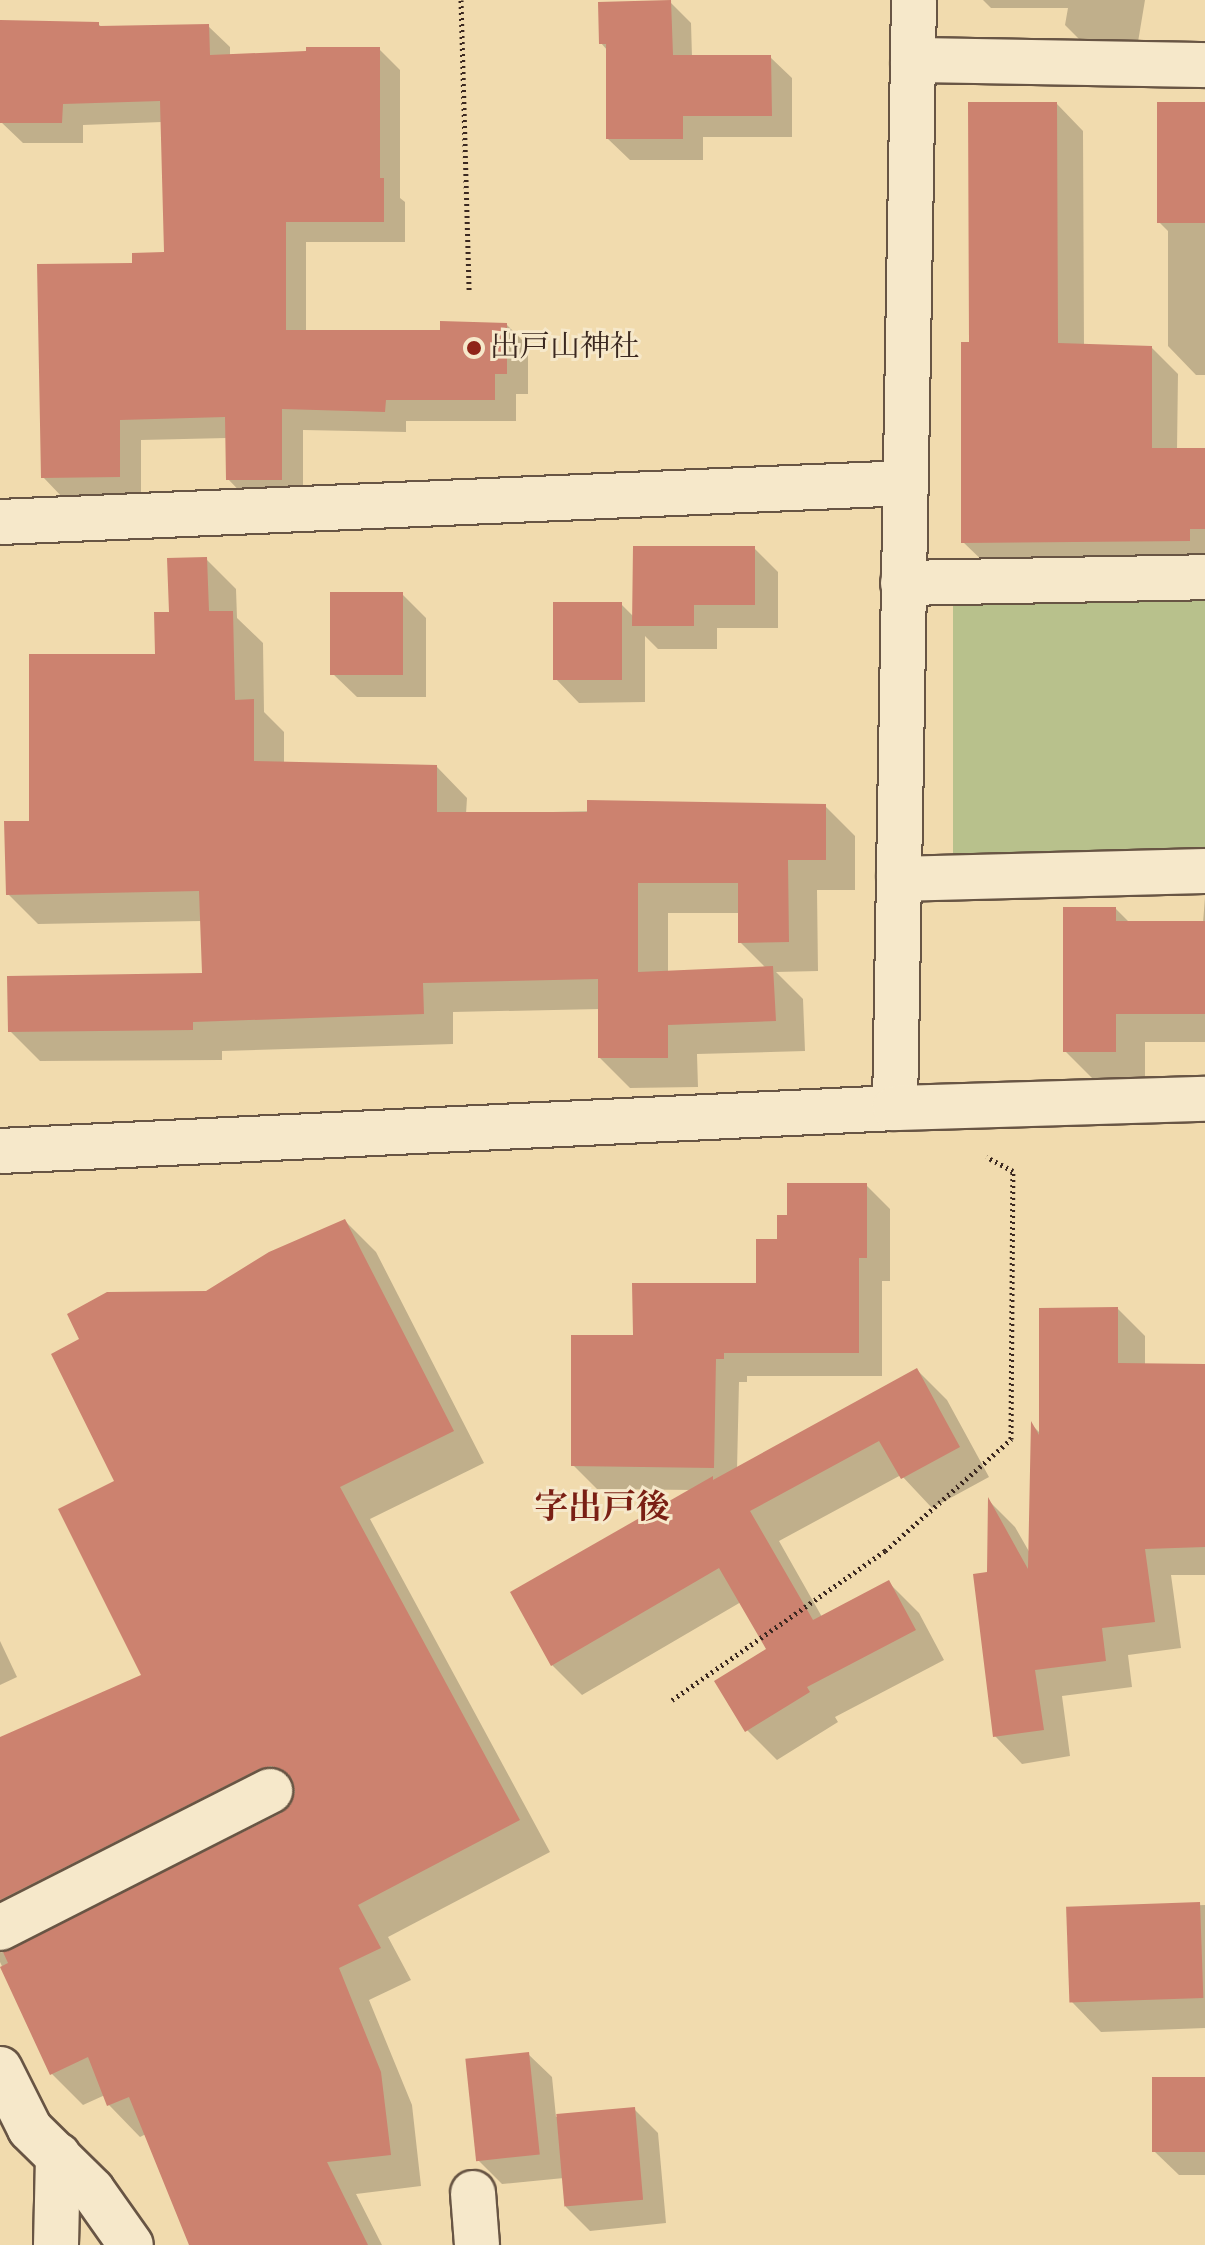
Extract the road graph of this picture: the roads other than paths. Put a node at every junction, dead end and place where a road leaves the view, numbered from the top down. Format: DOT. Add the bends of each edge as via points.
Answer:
graph roads {
  1 [pos="914,0"];
  2 [pos="913,60"];
  3 [pos="1205,65"];
  4 [pos="906,483"];
  5 [pos="0,522"];
  6 [pos="1205,577"];
  7 [pos="903,583"];
  8 [pos="1205,871"];
  9 [pos="899,879"];
  10 [pos="1205,1099"];
  11 [pos="895,1108"];
  12 [pos="0,1151"];
  13 [pos="270,1791"];
  14 [pos="0,1928"];
  15 [pos="0,2069"];
  16 [pos="29,2137"];
  17 [pos="473,2193"];
  18 [pos="56,2245"];
  19 [pos="131,2245"];
  20 [pos="477,2245"];
  1 -- 2 [label="street"];
  2 -- 3 [label="street"];
  2 -- 4 [label="street"];
  4 -- 5 [label="street"];
  4 -- 7 [label="street"];
  6 -- 7 [label="street"];
  7 -- 9 [label="street"];
  8 -- 9 [label="street"];
  9 -- 11 [label="street"];
  10 -- 11 [label="street"];
  11 -- 12 [label="street"];
  13 -- 14 [label="street"];
  15 -- 16 [label="street"];
  16 -- 18 [label="street"];
  16 -- 19 [label="street" via="92,2190"];
  17 -- 20 [label="street"];
}
